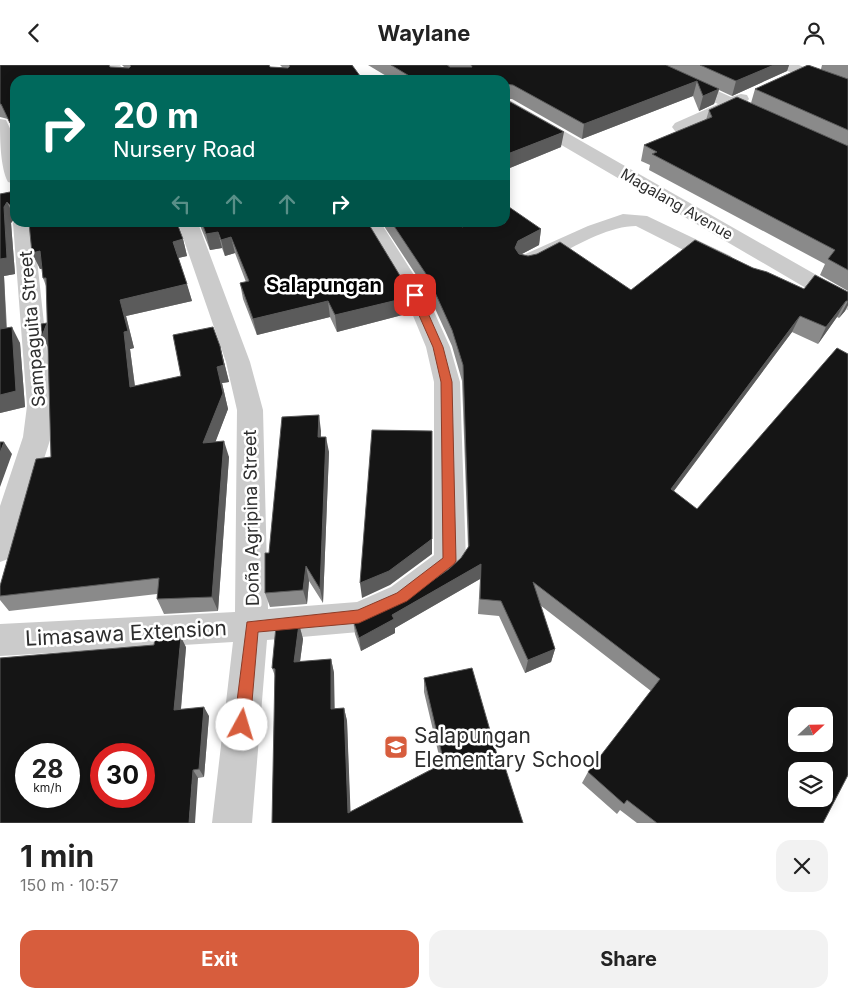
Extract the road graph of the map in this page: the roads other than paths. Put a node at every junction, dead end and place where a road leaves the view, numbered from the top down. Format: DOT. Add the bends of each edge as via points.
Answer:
graph roads {
  1 [pos="111,65"];
  2 [pos="648,65"];
  3 [pos="818,65"];
  4 [pos="785,72"];
  5 [pos="802,72"];
  6 [pos="120,75"];
  7 [pos="848,90"];
  8 [pos="758,92"];
  9 [pos="731,103"];
  10 [pos="510,110"];
  11 [pos="0,123"];
  12 [pos="776,124"];
  13 [pos="680,127"];
  14 [pos="10,153"];
  15 [pos="23,227"];
  16 [pos="189,227"];
  17 [pos="373,227"];
  18 [pos="526,263"];
  19 [pos="737,269"];
  20 [pos="805,278"];
  21 [pos="771,283"];
  22 [pos="848,303"];
  23 [pos="0,549"];
  24 [pos="252,626"];
  25 [pos="0,640"];
  26 [pos="232,823"];
  1 -- 6 [label="street"];
  2 -- 9 [label="street"];
  3 -- 5 [label="street"];
  4 -- 5 [label="street"];
  5 -- 7 [label="street"];
  8 -- 9 [label="street"];
  9 -- 12 [label="street"];
  9 -- 13 [label="street"];
  10 -- 20 [label="street, Magalang Avenue"];
  11 -- 14 [label="street"];
  15 -- 23 [label="street, Sampaguita Street" via="40,405 37,437"];
  16 -- 24 [label="street, Doña Agripina Street" via="238,362 250,411"];
  17 -- 24 [label="street, Limasawa Extension" via="415,295 438,347 447,382 450,561 402,597 359,617"];
  18 -- 19 [label="street" via="595,229 623,220 640,220"];
  20 -- 21 [label="street" via="787,285"];
  20 -- 22 [label="street, Magalang Avenue"];
  24 -- 25 [label="street, Limasawa Extension"];
  24 -- 26 [label="street, Doña Agripina Street"];
}
